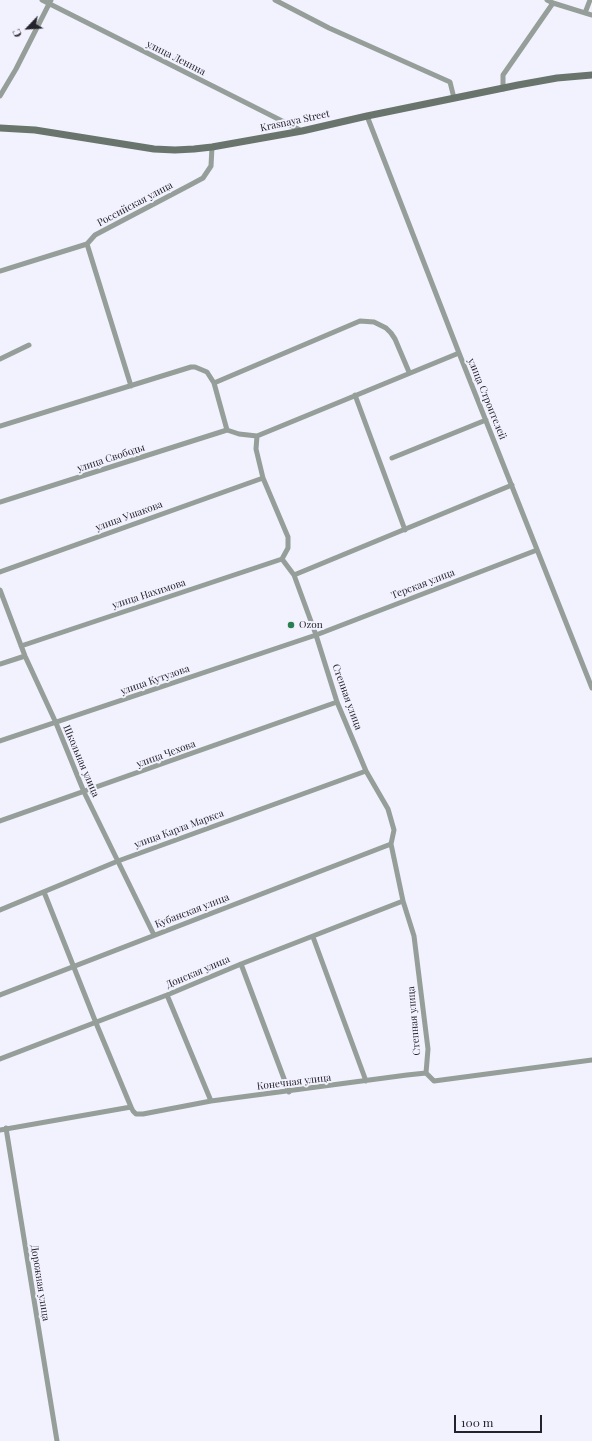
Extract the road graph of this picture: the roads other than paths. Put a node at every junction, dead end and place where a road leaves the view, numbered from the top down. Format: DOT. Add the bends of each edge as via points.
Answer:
graph roads {
  1 [pos="42,0"];
  2 [pos="275,0"];
  3 [pos="548,0"];
  4 [pos="590,0"];
  5 [pos="50,2"];
  6 [pos="553,3"];
  7 [pos="585,13"];
  8 [pos="592,15"];
  9 [pos="592,74"];
  10 [pos="503,89"];
  11 [pos="0,96"];
  12 [pos="454,98"];
  13 [pos="367,116"];
  14 [pos="0,128"];
  15 [pos="302,131"];
  16 [pos="212,147"];
  17 [pos="87,244"];
  18 [pos="0,271"];
  19 [pos="29,345"];
  20 [pos="459,352"];
  21 [pos="0,359"];
  22 [pos="409,372"];
  23 [pos="214,383"];
  24 [pos="132,386"];
  25 [pos="355,395"];
  26 [pos="486,420"];
  27 [pos="0,426"];
  28 [pos="227,430"];
  29 [pos="257,436"];
  30 [pos="392,458"];
  31 [pos="263,478"];
  32 [pos="512,485"];
  33 [pos="0,502"];
  34 [pos="405,530"];
  35 [pos="537,550"];
  36 [pos="282,559"];
  37 [pos="0,572"];
  38 [pos="294,575"];
  39 [pos="0,590"];
  40 [pos="316,635"];
  41 [pos="21,646"];
  42 [pos="25,656"];
  43 [pos="0,664"];
  44 [pos="592,688"];
  45 [pos="337,702"];
  46 [pos="56,723"];
  47 [pos="0,741"];
  48 [pos="366,771"];
  49 [pos="84,792"];
  50 [pos="0,821"];
  51 [pos="391,844"];
  52 [pos="118,861"];
  53 [pos="44,892"];
  54 [pos="403,901"];
  55 [pos="0,910"];
  56 [pos="154,934"];
  57 [pos="313,937"];
  58 [pos="241,964"];
  59 [pos="73,967"];
  60 [pos="0,995"];
  61 [pos="167,995"];
  62 [pos="96,1023"];
  63 [pos="0,1059"];
  64 [pos="592,1060"];
  65 [pos="426,1073"];
  66 [pos="366,1081"];
  67 [pos="289,1092"];
  68 [pos="211,1101"];
  69 [pos="131,1107"];
  70 [pos="6,1128"];
  71 [pos="0,1130"];
  72 [pos="57,1441"];
  1 -- 5 [label="street, улица Ленина"];
  2 -- 12 [label="street" via="329,28 450,82"];
  3 -- 6 [label="street"];
  4 -- 7 [label="street"];
  5 -- 11 [label="street"];
  5 -- 15 [label="street, улица Ленина"];
  6 -- 7 [label="street"];
  6 -- 10 [label="street" via="503,75"];
  7 -- 8 [label="street"];
  9 -- 10 [label="main road, Krasnaya Street"];
  10 -- 12 [label="main road, Krasnaya Street"];
  12 -- 13 [label="main road, Krasnaya Street"];
  13 -- 15 [label="main road, Krasnaya Street"];
  13 -- 20 [label="street, улица Строителей"];
  14 -- 16 [label="main road, Krasnaya Street" via="36,130 175,150"];
  15 -- 16 [label="main road, Krasnaya Street"];
  16 -- 17 [label="street, Российская улица" via="211,166 203,178 95,235"];
  17 -- 18 [label="street, Российская улица"];
  17 -- 24 [label="street"];
  19 -- 21 [label="street"];
  20 -- 22 [label="street"];
  20 -- 26 [label="street, улица Строителей"];
  22 -- 23 [label="street" via="391,333 380,325 367,321 354,323"];
  22 -- 25 [label="street"];
  23 -- 24 [label="street" via="207,372 191,367"];
  23 -- 28 [label="street"];
  24 -- 27 [label="street"];
  25 -- 29 [label="street"];
  25 -- 34 [label="street"];
  26 -- 30 [label="street"];
  26 -- 32 [label="street, улица Строителей"];
  28 -- 29 [label="street"];
  28 -- 33 [label="street, улица Свободы"];
  29 -- 31 [label="street" via="256,448"];
  31 -- 36 [label="street" via="288,537 288,548"];
  31 -- 37 [label="street, улица Ушакова"];
  32 -- 34 [label="street"];
  32 -- 35 [label="street, улица Строителей"];
  34 -- 38 [label="street"];
  35 -- 40 [label="street, Терская улица"];
  35 -- 44 [label="street, улица Строителей"];
  36 -- 38 [label="street, Степная улица"];
  36 -- 41 [label="street, улица Нахимова"];
  38 -- 40 [label="street, Степная улица"];
  39 -- 41 [label="street, Школьная улица"];
  40 -- 45 [label="street, Степная улица"];
  40 -- 46 [label="street, улица Кутузова"];
  41 -- 42 [label="street, Школьная улица"];
  42 -- 43 [label="street"];
  42 -- 46 [label="street, Школьная улица"];
  45 -- 48 [label="street, Степная улица"];
  45 -- 49 [label="street, улица Чехова"];
  46 -- 47 [label="street, улица Кутузова"];
  46 -- 49 [label="street, Школьная улица"];
  48 -- 51 [label="street, Степная улица" via="388,809 394,830"];
  48 -- 52 [label="street, улица Карла Маркса"];
  49 -- 50 [label="street, улица Чехова"];
  49 -- 52 [label="street, Школьная улица"];
  51 -- 54 [label="street, Степная улица"];
  51 -- 56 [label="street, Кубанская улица"];
  52 -- 53 [label="street, улица Карла Маркса"];
  52 -- 56 [label="street, Школьная улица"];
  53 -- 55 [label="street, улица Карла Маркса"];
  53 -- 59 [label="street"];
  54 -- 57 [label="street, Донская улица"];
  54 -- 65 [label="street, Степная улица" via="414,936 428,1049"];
  56 -- 59 [label="street, Кубанская улица"];
  57 -- 58 [label="street, Донская улица"];
  57 -- 66 [label="street"];
  58 -- 61 [label="street, Донская улица"];
  58 -- 67 [label="street"];
  59 -- 60 [label="street, Кубанская улица"];
  59 -- 62 [label="street"];
  61 -- 62 [label="street, Донская улица"];
  61 -- 68 [label="street"];
  62 -- 63 [label="street, Донская улица"];
  62 -- 69 [label="street"];
  64 -- 65 [label="street" via="434,1081"];
  65 -- 66 [label="street, Конечная улица"];
  66 -- 67 [label="street, Конечная улица"];
  67 -- 68 [label="street, Конечная улица"];
  68 -- 69 [label="street, Конечная улица" via="143,1114 136,1114"];
  69 -- 70 [label="street"];
  70 -- 71 [label="street"];
  70 -- 72 [label="street, Дорожная улица"];
}
